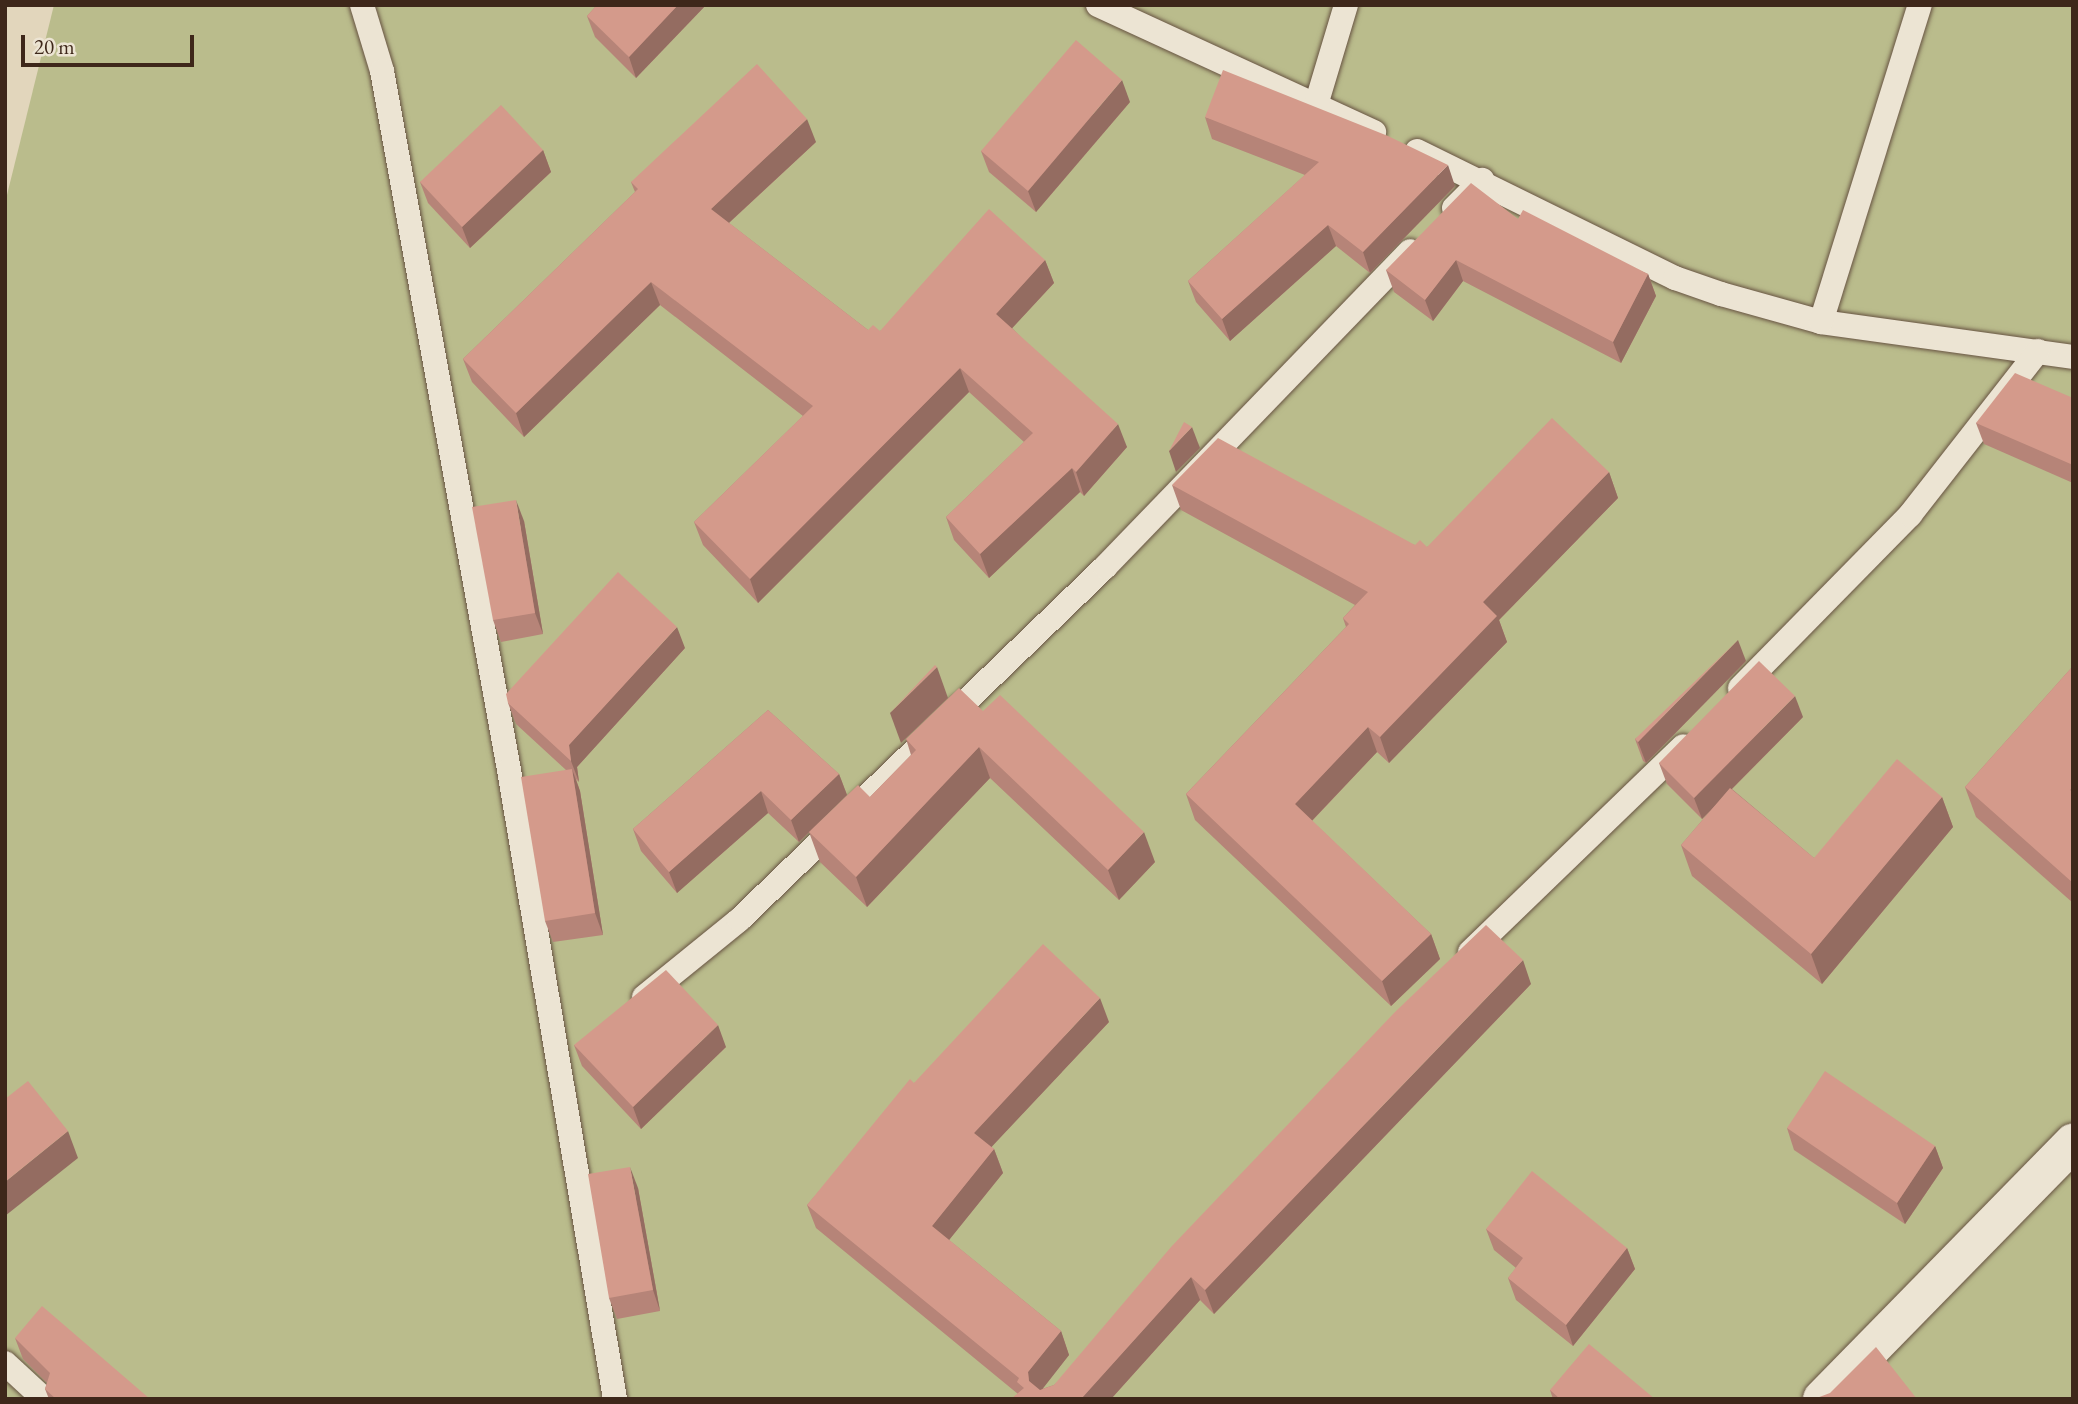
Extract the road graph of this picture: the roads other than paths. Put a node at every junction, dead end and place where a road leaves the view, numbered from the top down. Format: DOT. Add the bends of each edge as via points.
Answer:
graph roads {
  1 [pos="362,5"];
  2 [pos="1098,5"];
  3 [pos="1346,5"];
  4 [pos="1920,5"];
  5 [pos="1315,105"];
  6 [pos="1482,180"];
  7 [pos="1821,323"];
  8 [pos="2038,351"];
  9 [pos="2073,357"];
  10 [pos="1724,705"];
  11 [pos="1704,725"];
  12 [pos="1454,967"];
  13 [pos="621,1016"];
  14 [pos="578,1050"];
  15 [pos="556,1067"];
  16 [pos="2073,1143"];
  17 [pos="5,1363"];
  18 [pos="44,1399"];
  19 [pos="615,1399"];
  20 [pos="1822,1399"];
  1 -- 15 [label="lane" via="387,98 509,770"];
  2 -- 5 [label="lane"];
  3 -- 5 [label="lane"];
  4 -- 7 [label="lane"];
  5 -- 6 [label="lane"];
  6 -- 7 [label="lane" via="1675,278"];
  6 -- 13 [label="lane" via="1104,567 739,920"];
  7 -- 8 [label="lane"];
  8 -- 9 [label="lane"];
  8 -- 10 [label="lane" via="1909,515"];
  11 -- 12 [label="lane"];
  14 -- 15 [label="lane"];
  15 -- 19 [label="lane"];
  16 -- 20 [label="street"];
  17 -- 18 [label="lane"];
}
